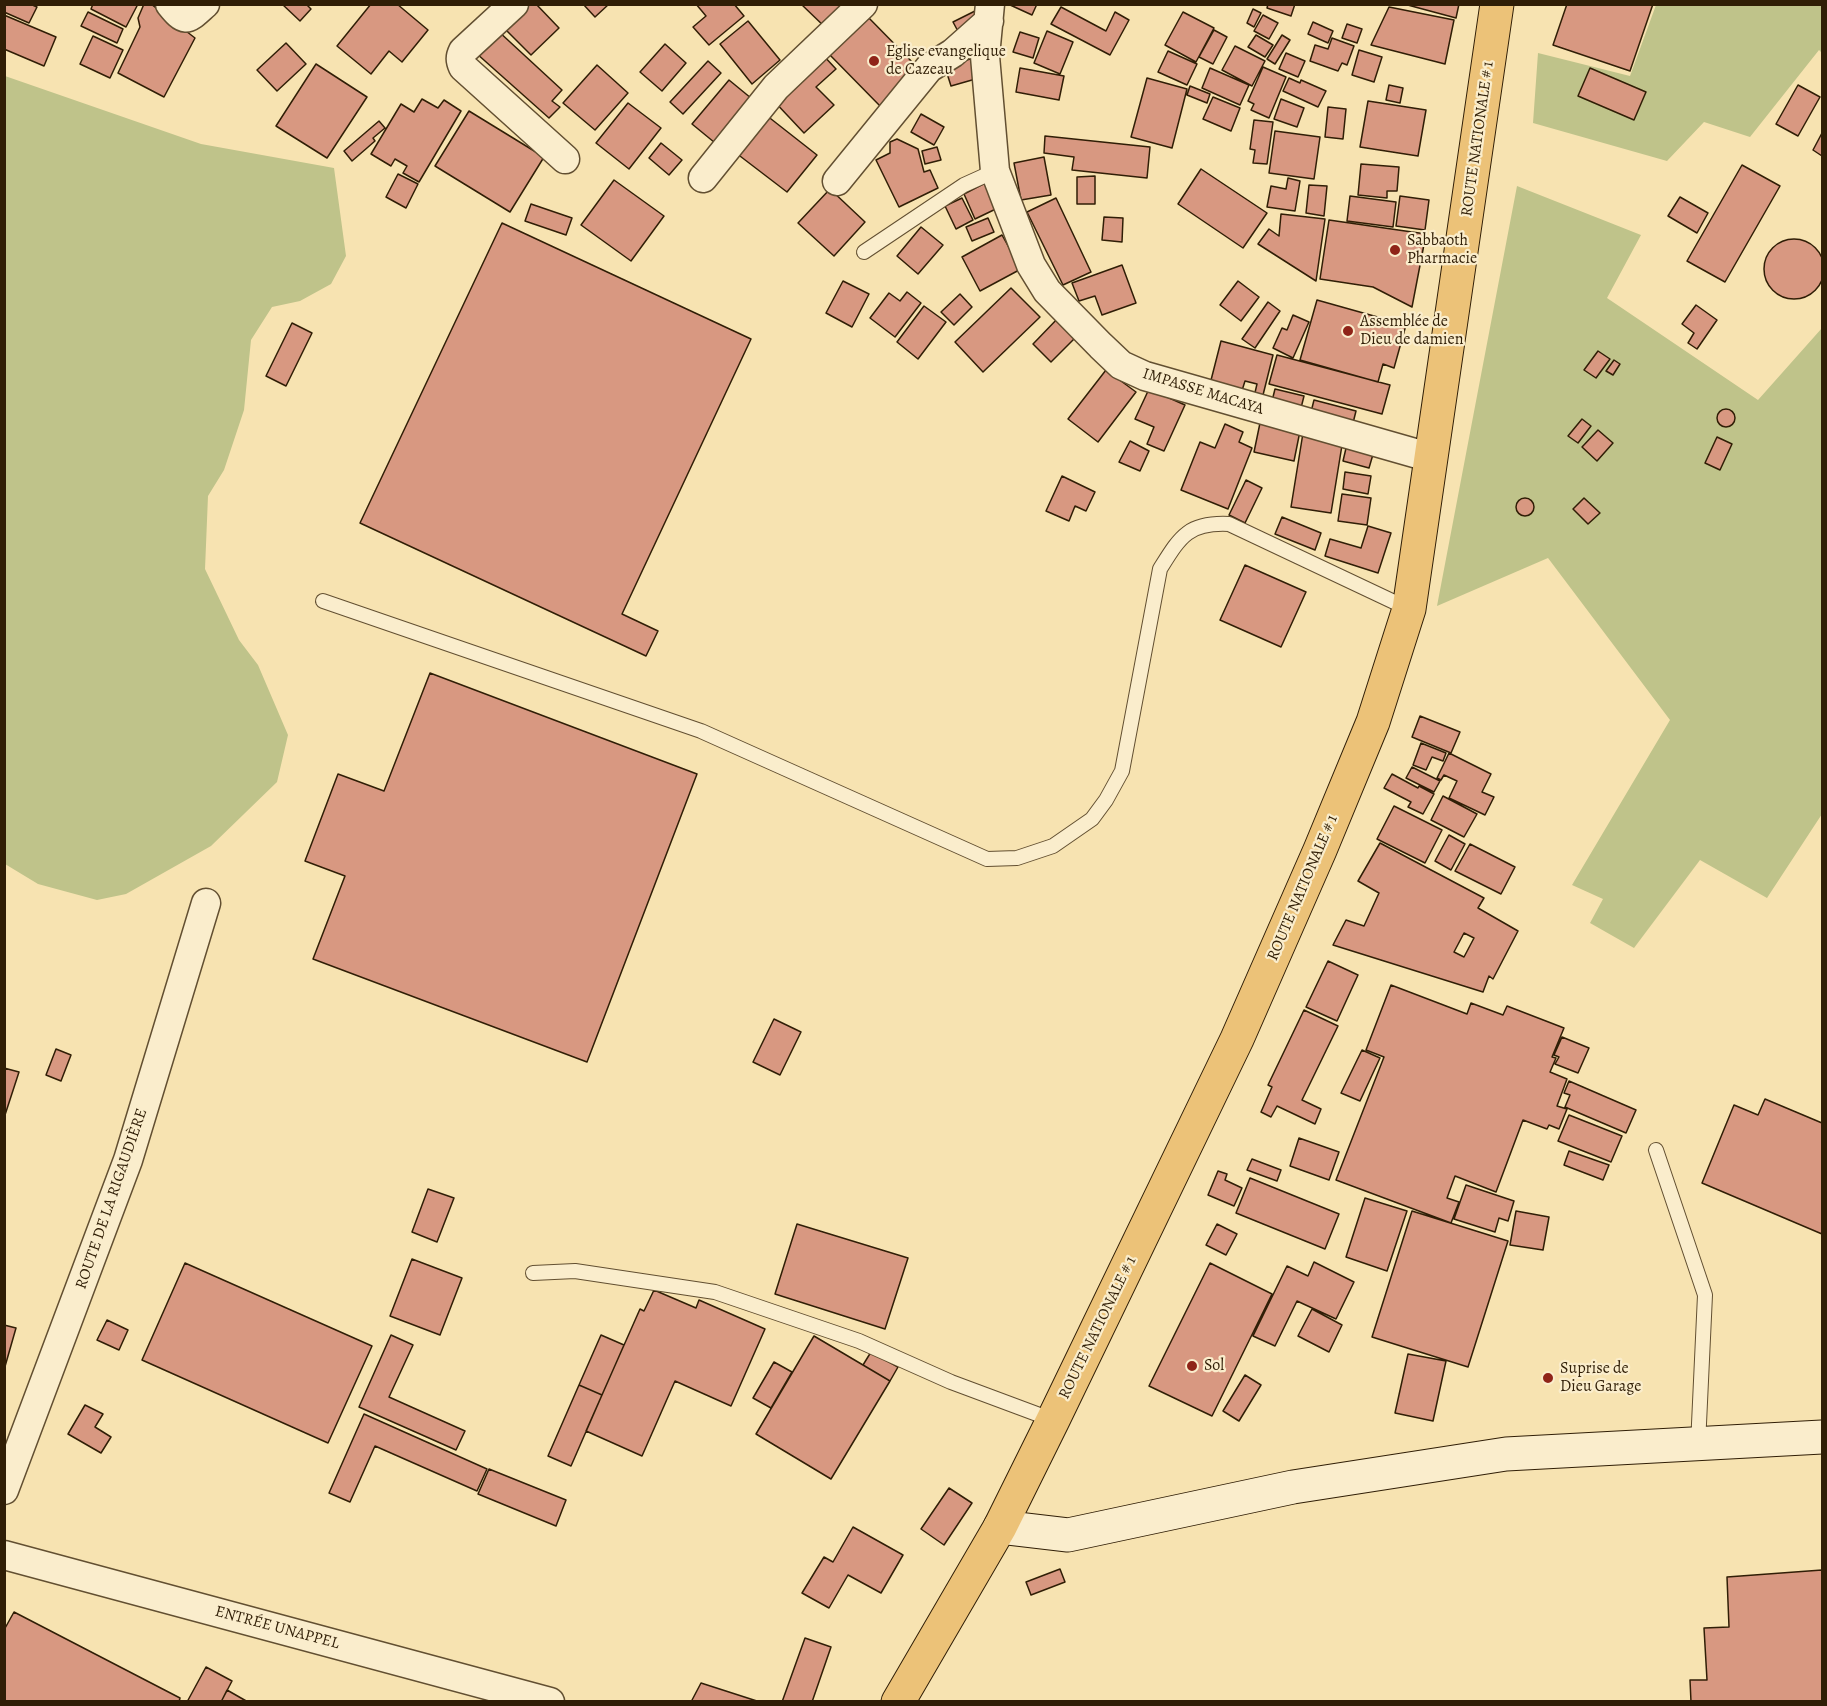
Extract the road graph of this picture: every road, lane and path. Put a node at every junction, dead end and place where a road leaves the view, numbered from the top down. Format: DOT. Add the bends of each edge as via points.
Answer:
graph roads {
  1 [pos="170,4"];
  2 [pos="205,4"];
  3 [pos="514,4"];
  4 [pos="863,4"];
  5 [pos="1497,4"];
  6 [pos="990,13"];
  7 [pos="566,159"];
  8 [pos="995,171"];
  9 [pos="703,178"];
  10 [pos="837,181"];
  11 [pos="864,252"];
  12 [pos="1432,458"];
  13 [pos="323,601"];
  14 [pos="1409,609"];
  15 [pos="206,903"];
  16 [pos="1656,1150"];
  17 [pos="533,1273"];
  18 [pos="1053,1420"];
  19 [pos="1822,1437"];
  20 [pos="1698,1445"];
  21 [pos="4,1490"];
  22 [pos="1000,1527"];
  23 [pos="4,1556"];
  24 [pos="549,1701"];
  25 [pos="898,1701"];
  1 -- 2 [label="street" via="180,17 187,18"];
  3 -- 7 [label="street" via="463,51 463,66"];
  4 -- 9 [label="street" via="776,87"];
  5 -- 12 [label="main road, ROUTE NATIONALE # 1"];
  6 -- 8 [label="street, IMPASSE MACAYA" via="985,56"];
  6 -- 10 [label="street" via="953,53 929,68"];
  8 -- 11 [label="lane" via="964,185"];
  8 -- 12 [label="street, IMPASSE MACAYA" via="1031,265 1047,291 1121,364 1144,376"];
  12 -- 14 [label="main road, ROUTE NATIONALE # 1"];
  13 -- 14 [label="lane" via="701,730 987,859 1017,858 1053,846 1092,819 1106,800 1122,771 1160,569 1178,540 1194,528 1229,524"];
  14 -- 18 [label="main road, ROUTE NATIONALE # 1" via="1373,722 1238,1039"];
  15 -- 21 [label="street, ROUTE DE LA RIGAUDIÈRE" via="128,1160"];
  16 -- 20 [label="lane" via="1705,1295"];
  17 -- 18 [label="lane" via="575,1271 715,1292 859,1341 951,1382"];
  18 -- 22 [label="main road, ROUTE NATIONALE # 1"];
  19 -- 20 [label="main road"];
  20 -- 22 [label="main road" via="1506,1454 1293,1487 1068,1535"];
  22 -- 25 [label="main road, ROUTE NATIONALE # 1"];
  23 -- 24 [label="street, ENTRÉE UNAPPEL"];
}
